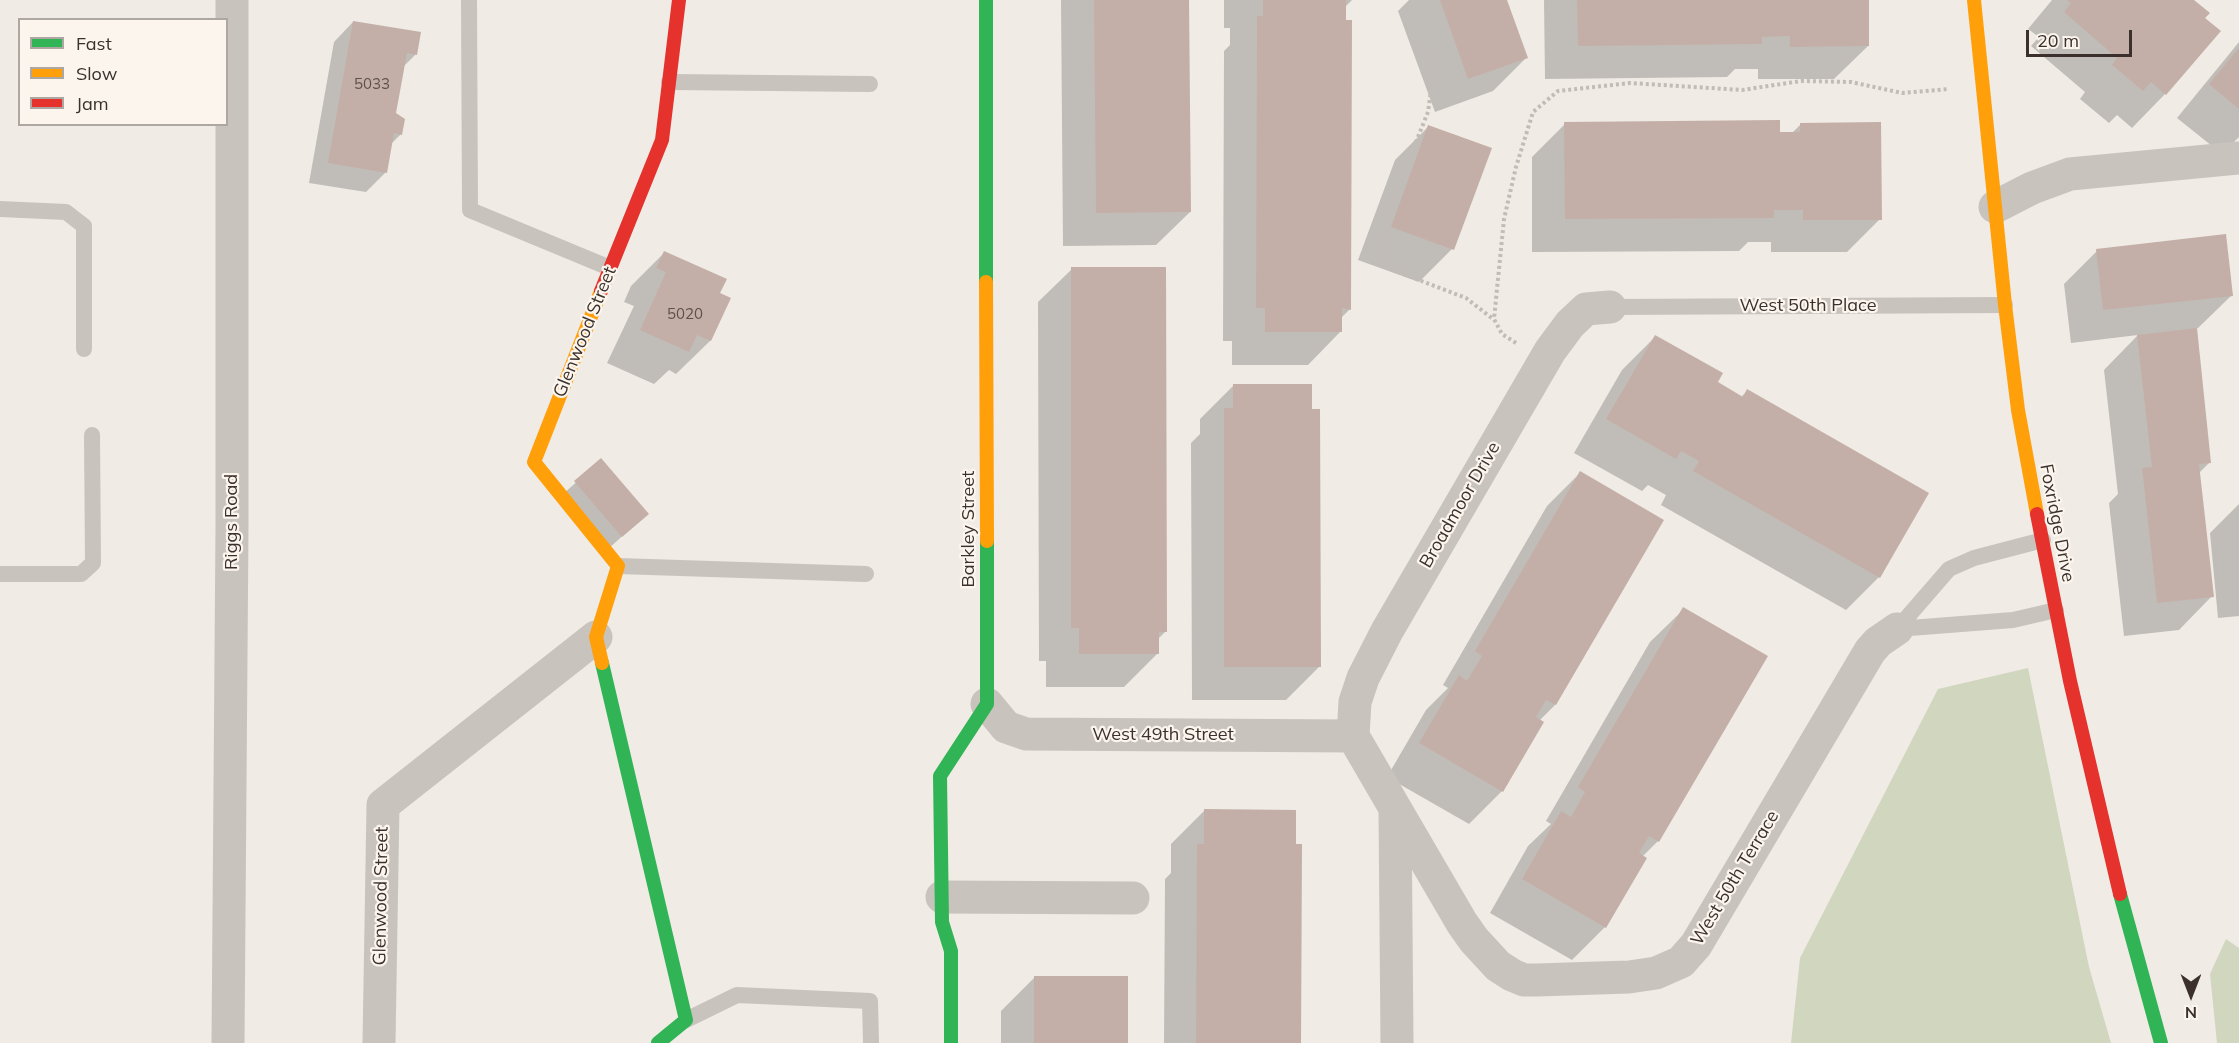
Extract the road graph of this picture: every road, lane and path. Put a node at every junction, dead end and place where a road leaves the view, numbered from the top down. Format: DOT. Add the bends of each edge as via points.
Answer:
graph roads {
  1 [pos="232,0"];
  2 [pos="469,0"];
  3 [pos="679,0"];
  4 [pos="986,0"];
  5 [pos="1424,0"];
  6 [pos="1974,0"];
  7 [pos="669,82"];
  8 [pos="870,84"];
  9 [pos="1952,88"];
  10 [pos="2239,158"];
  11 [pos="1995,207"];
  12 [pos="0,209"];
  13 [pos="610,268"];
  14 [pos="2005,305"];
  15 [pos="1610,307"];
  16 [pos="1494,319"];
  17 [pos="1519,344"];
  18 [pos="84,348"];
  19 [pos="92,435"];
  20 [pos="2043,540"];
  21 [pos="618,566"];
  22 [pos="0,574"];
  23 [pos="866,574"];
  24 [pos="2056,610"];
  25 [pos="1897,629"];
  26 [pos="596,637"];
  27 [pos="987,704"];
  28 [pos="1353,736"];
  29 [pos="1395,808"];
  30 [pos="942,897"];
  31 [pos="1132,898"];
  32 [pos="686,1020"];
  33 [pos="228,1043"];
  34 [pos="379,1043"];
  35 [pos="658,1043"];
  36 [pos="871,1043"];
  37 [pos="951,1043"];
  38 [pos="1397,1043"];
  39 [pos="2161,1043"];
  1 -- 33 [label="street, Riggs Road"];
  2 -- 13 [label="lane" via="470,210"];
  3 -- 7 [label="street, Glenwood Street"];
  4 -- 27 [label="street, Barkley Street"];
  5 -- 16 [label="path" via="1424,53 1433,77 1428,111 1397,189 1384,242 1390,269 1467,298"];
  6 -- 11 [label="street, Foxridge Drive"];
  7 -- 8 [label="lane"];
  7 -- 13 [label="street, Glenwood Street" via="662,140"];
  9 -- 16 [label="path" via="1902,93 1851,82 1801,81 1742,90 1630,83 1558,91 1533,111 1516,167 1504,219"];
  10 -- 11 [label="street" via="2070,174"];
  11 -- 14 [label="street, Foxridge Drive"];
  12 -- 18 [label="lane" via="66,212 84,226"];
  13 -- 21 [label="street, Glenwood Street" via="534,462"];
  14 -- 15 [label="lane, West 50th Place"];
  14 -- 20 [label="street, Foxridge Drive" via="2018,410"];
  15 -- 28 [label="street, Broadmoor Drive" via="1586,309 1550,351 1387,631 1355,702"];
  16 -- 17 [label="path" via="1502,334"];
  19 -- 22 [label="lane" via="93,563 81,574"];
  20 -- 24 [label="street, Foxridge Drive"];
  20 -- 25 [label="lane" via="1974,558 1949,569"];
  21 -- 23 [label="lane"];
  21 -- 26 [label="street"];
  24 -- 25 [label="lane" via="2013,620"];
  24 -- 39 [label="street, Foxridge Drive" via="2119,889"];
  25 -- 29 [label="street, West 50th Terrace" via="1869,651 1696,945 1682,962 1671,968 1629,977 1537,981 1512,975 1474,940"];
  26 -- 32 [label="street"];
  26 -- 34 [label="street, Glenwood Street" via="382,805"];
  27 -- 28 [label="street, West 49th Street" via="1006,728 1026,734"];
  27 -- 30 [label="street" via="940,776"];
  28 -- 29 [label="street, West 50th Terrace"];
  29 -- 38 [label="street"];
  30 -- 31 [label="street"];
  30 -- 37 [label="street" via="942,922 951,951"];
  32 -- 35 [label="street"];
  32 -- 36 [label="lane" via="737,995 870,1001"];
}
